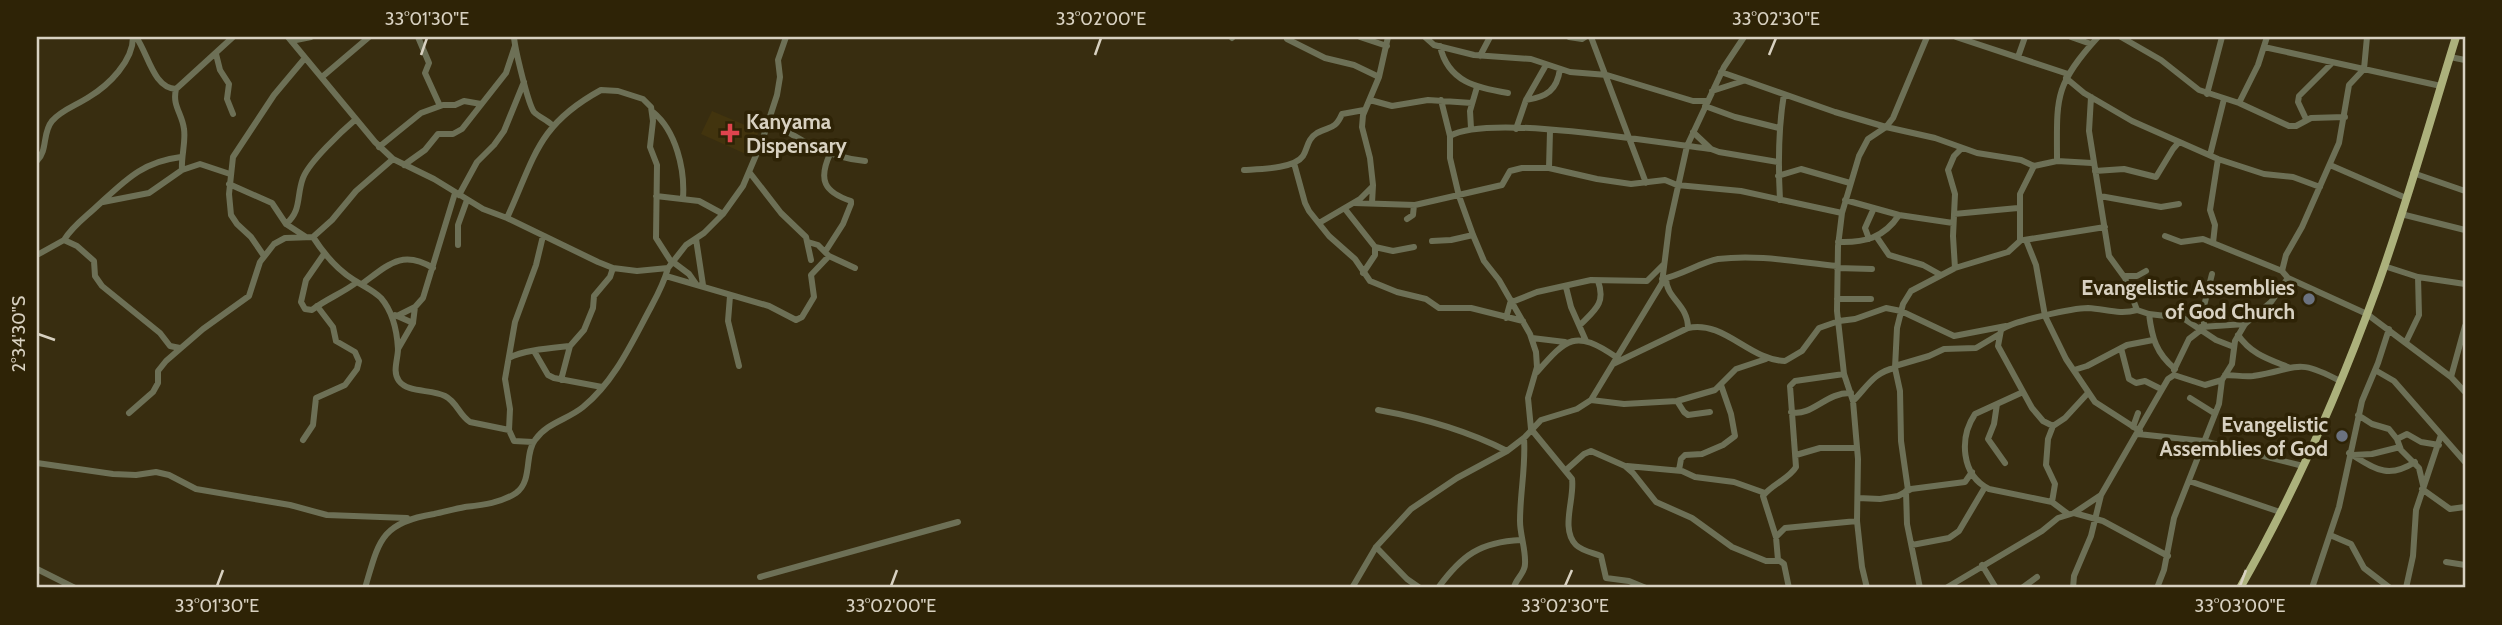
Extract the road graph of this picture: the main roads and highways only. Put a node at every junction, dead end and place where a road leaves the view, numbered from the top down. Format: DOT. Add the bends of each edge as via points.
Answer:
graph roads {
  1 [pos="2456,37"];
  2 [pos="2240,588"];
  1 -- 2 [label="main road" via="2367,314 2302,466"];
}
